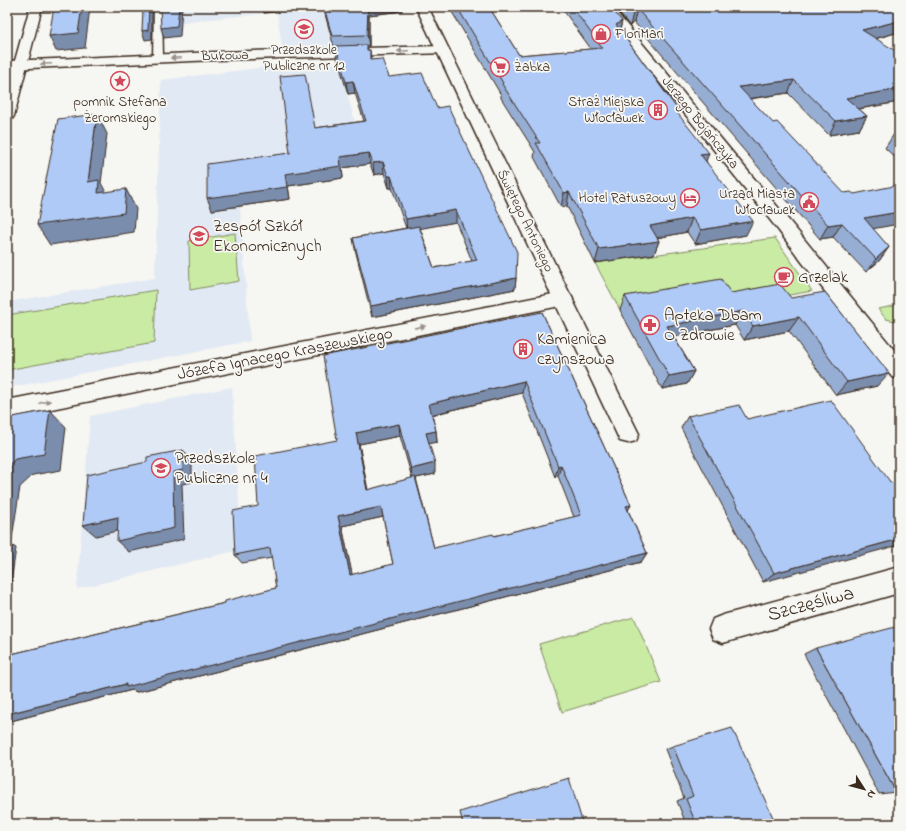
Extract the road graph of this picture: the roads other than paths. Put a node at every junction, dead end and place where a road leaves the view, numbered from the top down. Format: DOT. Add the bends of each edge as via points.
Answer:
graph roads {
  1 [pos="36,7"];
  2 [pos="158,7"];
  3 [pos="422,7"];
  4 [pos="605,7"];
  5 [pos="442,50"];
  6 [pos="158,58"];
  7 [pos="21,65"];
  8 [pos="7,66"];
  9 [pos="7,116"];
  10 [pos="563,299"];
  11 [pos="899,371"];
  12 [pos="7,409"];
  13 [pos="628,434"];
  14 [pos="899,580"];
  15 [pos="723,629"];
  1 -- 7 [label="street"];
  2 -- 6 [label="lane"];
  3 -- 5 [label="street, Świętego Antoniego"];
  4 -- 11 [label="street, Jerzego Bojańczyka"];
  5 -- 6 [label="street, Bukowa, one-way"];
  5 -- 10 [label="street, Świętego Antoniego"];
  6 -- 7 [label="street, Bukowa, one-way"];
  7 -- 8 [label="street, Bukowa"];
  7 -- 9 [label="street"];
  12 -- 10 [label="street, Józefa Ignacego Kraszewskiego, one-way"];
  10 -- 13 [label="street, Świętego Antoniego"];
  14 -- 15 [label="street, Szczęśliwa"];
}
